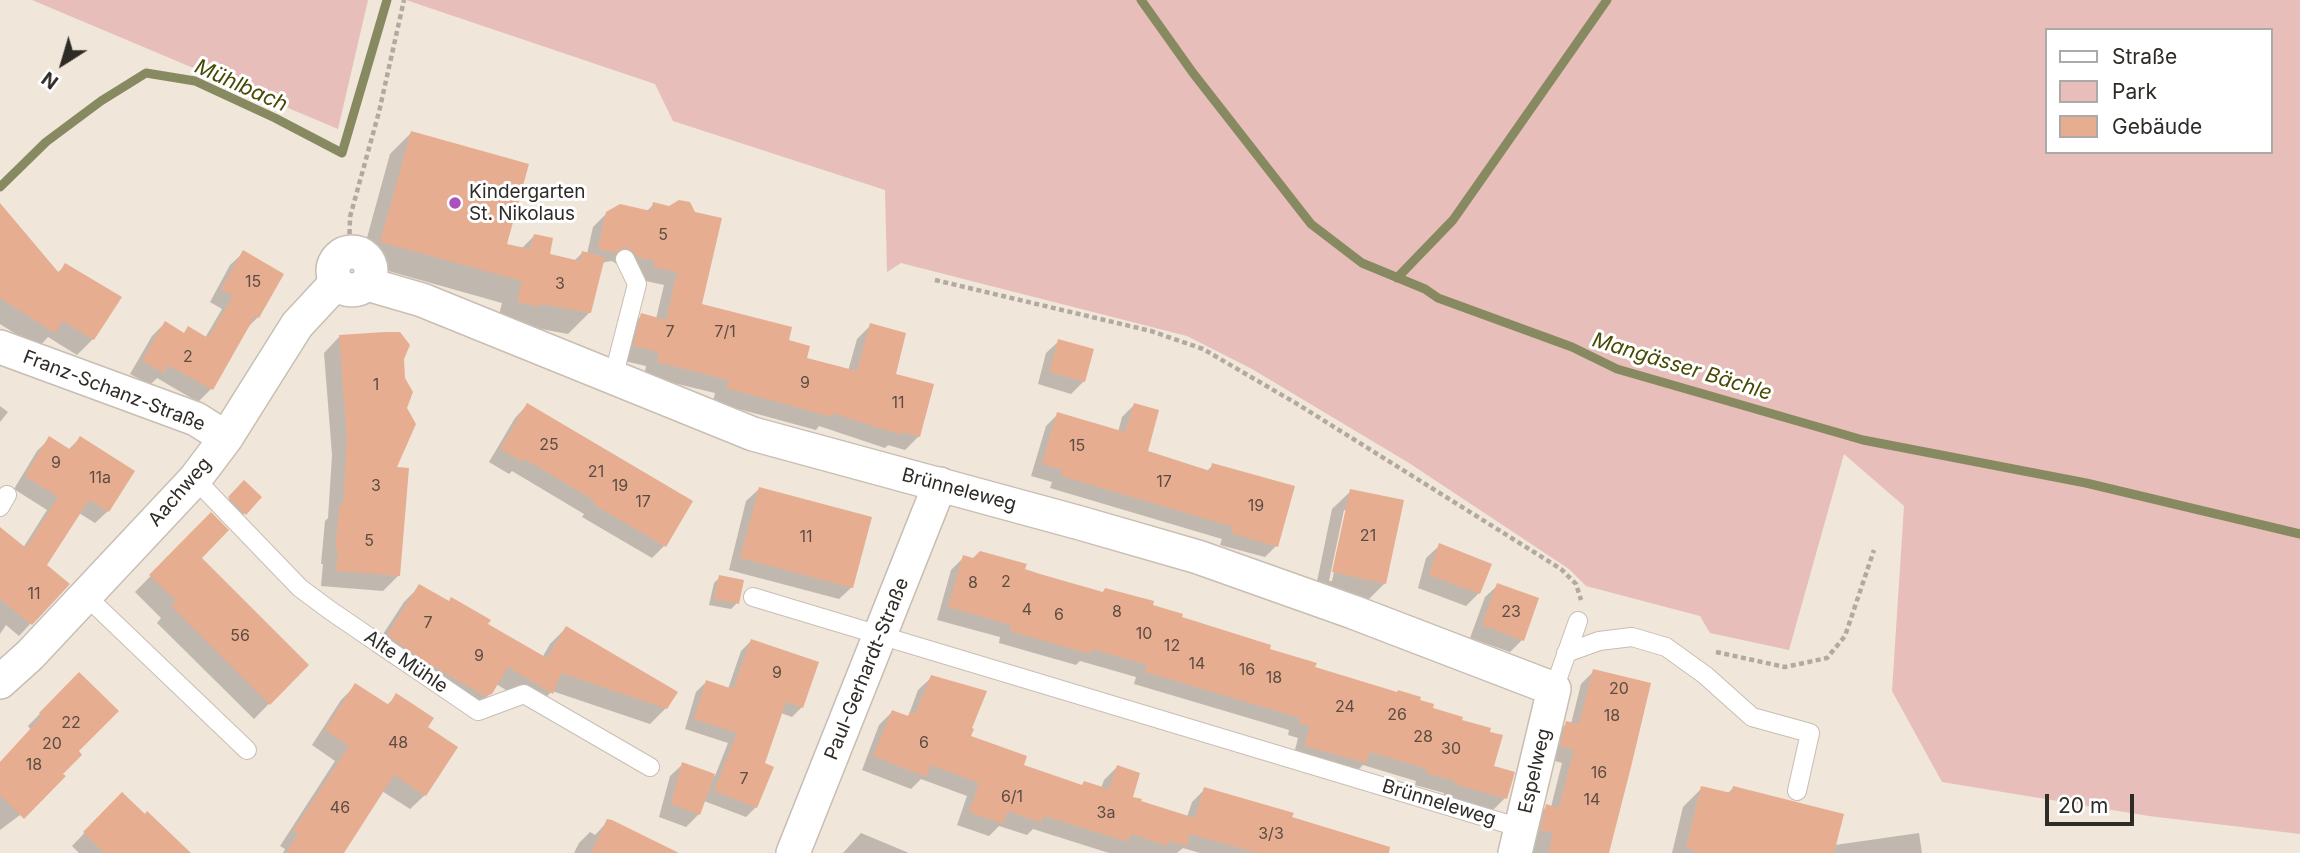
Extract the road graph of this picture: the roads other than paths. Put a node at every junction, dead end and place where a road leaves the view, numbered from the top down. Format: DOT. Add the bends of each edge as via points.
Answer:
graph roads {
  1 [pos="349,251"];
  2 [pos="625,259"];
  3 [pos="352,284"];
  4 [pos="0,347"];
  5 [pos="613,378"];
  6 [pos="226,438"];
  7 [pos="195,479"];
  8 [pos="940,484"];
  9 [pos="86,596"];
  10 [pos="753,597"];
  11 [pos="1578,621"];
  12 [pos="880,636"];
  13 [pos="1566,653"];
  14 [pos="0,682"];
  15 [pos="1554,689"];
  16 [pos="247,750"];
  17 [pos="650,767"];
  18 [pos="1797,791"];
  19 [pos="1518,840"];
  20 [pos="793,853"];
  1 -- 3 [label="street" via="368,260 372,273"];
  2 -- 5 [label="lane" via="638,284"];
  3 -- 5 [label="street, Brünneleweg" via="422,300"];
  3 -- 6 [label="street, Aachweg" via="319,299 297,325"];
  4 -- 6 [label="street, Franz-Schanz-Straße" via="196,419"];
  5 -- 8 [label="street, Brünneleweg" via="753,434"];
  6 -- 7 [label="street, Aachweg"];
  7 -- 9 [label="street, Aachweg"];
  7 -- 17 [label="lane, Alte Mühle" via="300,588 478,711 524,694"];
  8 -- 12 [label="street, Paul-Gerhardt-Straße"];
  8 -- 15 [label="street, Brünneleweg" via="1198,557"];
  9 -- 14 [label="street, Aachweg"];
  9 -- 16 [label="lane"];
  10 -- 12 [label="lane, Brünneleweg"];
  11 -- 13 [label="lane"];
  12 -- 19 [label="lane, Brünneleweg"];
  12 -- 20 [label="street, Paul-Gerhardt-Straße"];
  13 -- 15 [label="lane"];
  13 -- 18 [label="lane" via="1600,641 1632,637 1666,647 1752,717 1810,733"];
  15 -- 19 [label="street, Espelweg"];
}
